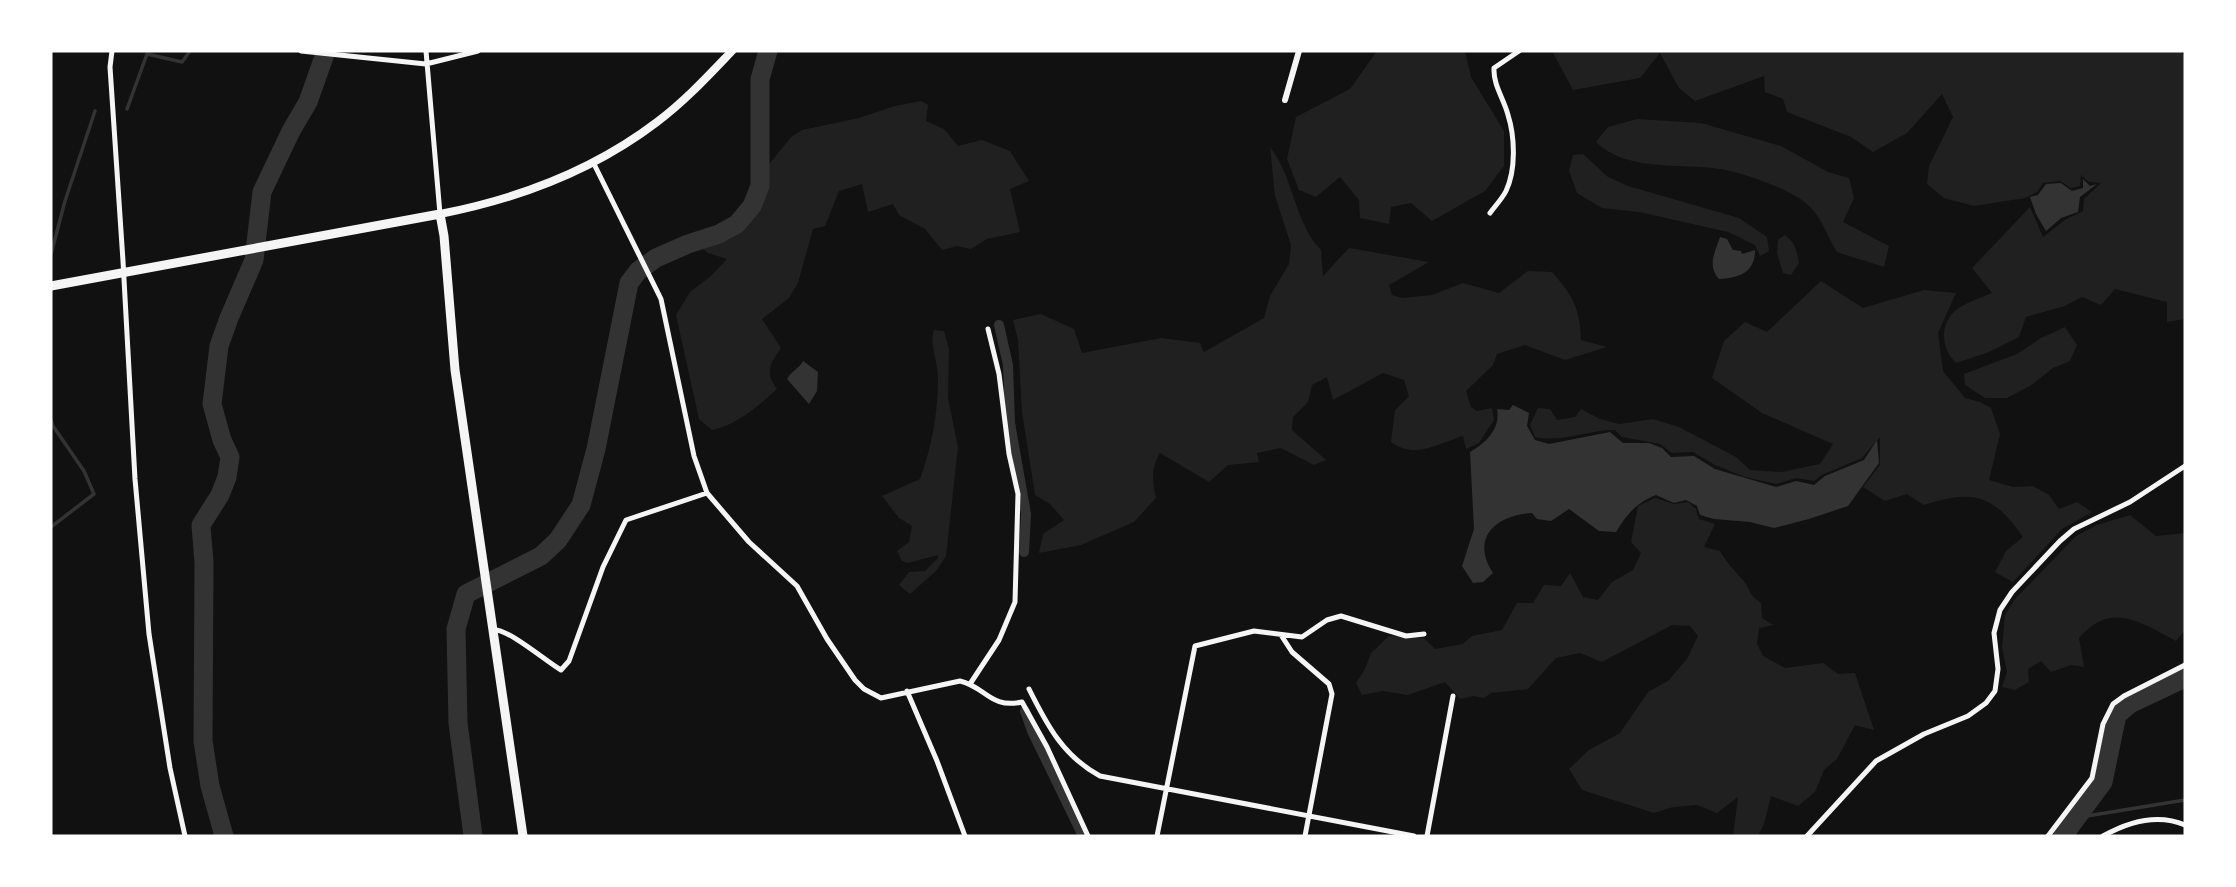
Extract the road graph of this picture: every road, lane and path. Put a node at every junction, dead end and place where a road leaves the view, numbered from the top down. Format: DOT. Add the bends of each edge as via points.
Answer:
graph roads {
  1 [pos="112,51"];
  2 [pos="301,51"];
  3 [pos="426,51"];
  4 [pos="478,51"];
  5 [pos="732,51"];
  6 [pos="1299,51"];
  7 [pos="1519,51"];
  8 [pos="426,64"];
  9 [pos="1285,100"];
  10 [pos="593,162"];
  11 [pos="1490,213"];
  12 [pos="440,214"];
  13 [pos="127,273"];
  14 [pos="51,286"];
  15 [pos="988,329"];
  16 [pos="2185,466"];
  17 [pos="707,493"];
  18 [pos="494,630"];
  19 [pos="1280,634"];
  20 [pos="1424,634"];
  21 [pos="2185,665"];
  22 [pos="970,684"];
  23 [pos="1029,689"];
  24 [pos="907,691"];
  25 [pos="1453,696"];
  26 [pos="1168,789"];
  27 [pos="1309,816"];
  28 [pos="2185,825"];
  29 [pos="185,836"];
  30 [pos="523,836"];
  31 [pos="965,836"];
  32 [pos="1088,836"];
  33 [pos="1157,836"];
  34 [pos="1305,836"];
  35 [pos="1414,836"];
  36 [pos="1427,836"];
  37 [pos="1807,836"];
  38 [pos="2048,836"];
  39 [pos="2103,836"];
  1 -- 13 [label="street"];
  2 -- 8 [label="street"];
  3 -- 8 [label="street"];
  4 -- 8 [label="street"];
  5 -- 10 [label="main road" via="658,121"];
  6 -- 9 [label="street"];
  7 -- 11 [label="street" via="1494,68 1509,116 1512,172 1506,192"];
  8 -- 12 [label="street"];
  10 -- 12 [label="main road" via="507,197"];
  10 -- 17 [label="street" via="661,299 694,456"];
  12 -- 13 [label="highway"];
  12 -- 18 [label="highway" via="455,370"];
  13 -- 14 [label="highway"];
  13 -- 29 [label="street" via="134,467 149,634"];
  15 -- 22 [label="street" via="1018,494 1015,602 999,640"];
  16 -- 37 [label="street" via="2060,541 2000,610 1994,633 1998,669 1986,704 1876,761"];
  17 -- 18 [label="street" via="626,520 603,567 569,661 561,670 510,634"];
  17 -- 24 [label="street" via="749,542 797,586 827,639 864,689 881,698"];
  18 -- 30 [label="highway"];
  19 -- 20 [label="street" via="1302,637 1341,616 1406,636"];
  19 -- 26 [label="street" via="1254,631 1195,646"];
  19 -- 27 [label="street" via="1292,652 1329,684 1332,694"];
  21 -- 38 [label="street" via="2113,704 2103,724 2092,778"];
  22 -- 24 [label="street" via="960,681"];
  22 -- 32 [label="street" via="997,701 1009,705 1023,702"];
  23 -- 26 [label="street" via="1051,732 1083,767 1100,776"];
  24 -- 31 [label="street"];
  25 -- 36 [label="street"];
  26 -- 27 [label="street"];
  26 -- 33 [label="street"];
  27 -- 34 [label="street"];
  27 -- 35 [label="street"];
  28 -- 39 [label="street" via="2165,820 2134,822"];
}
